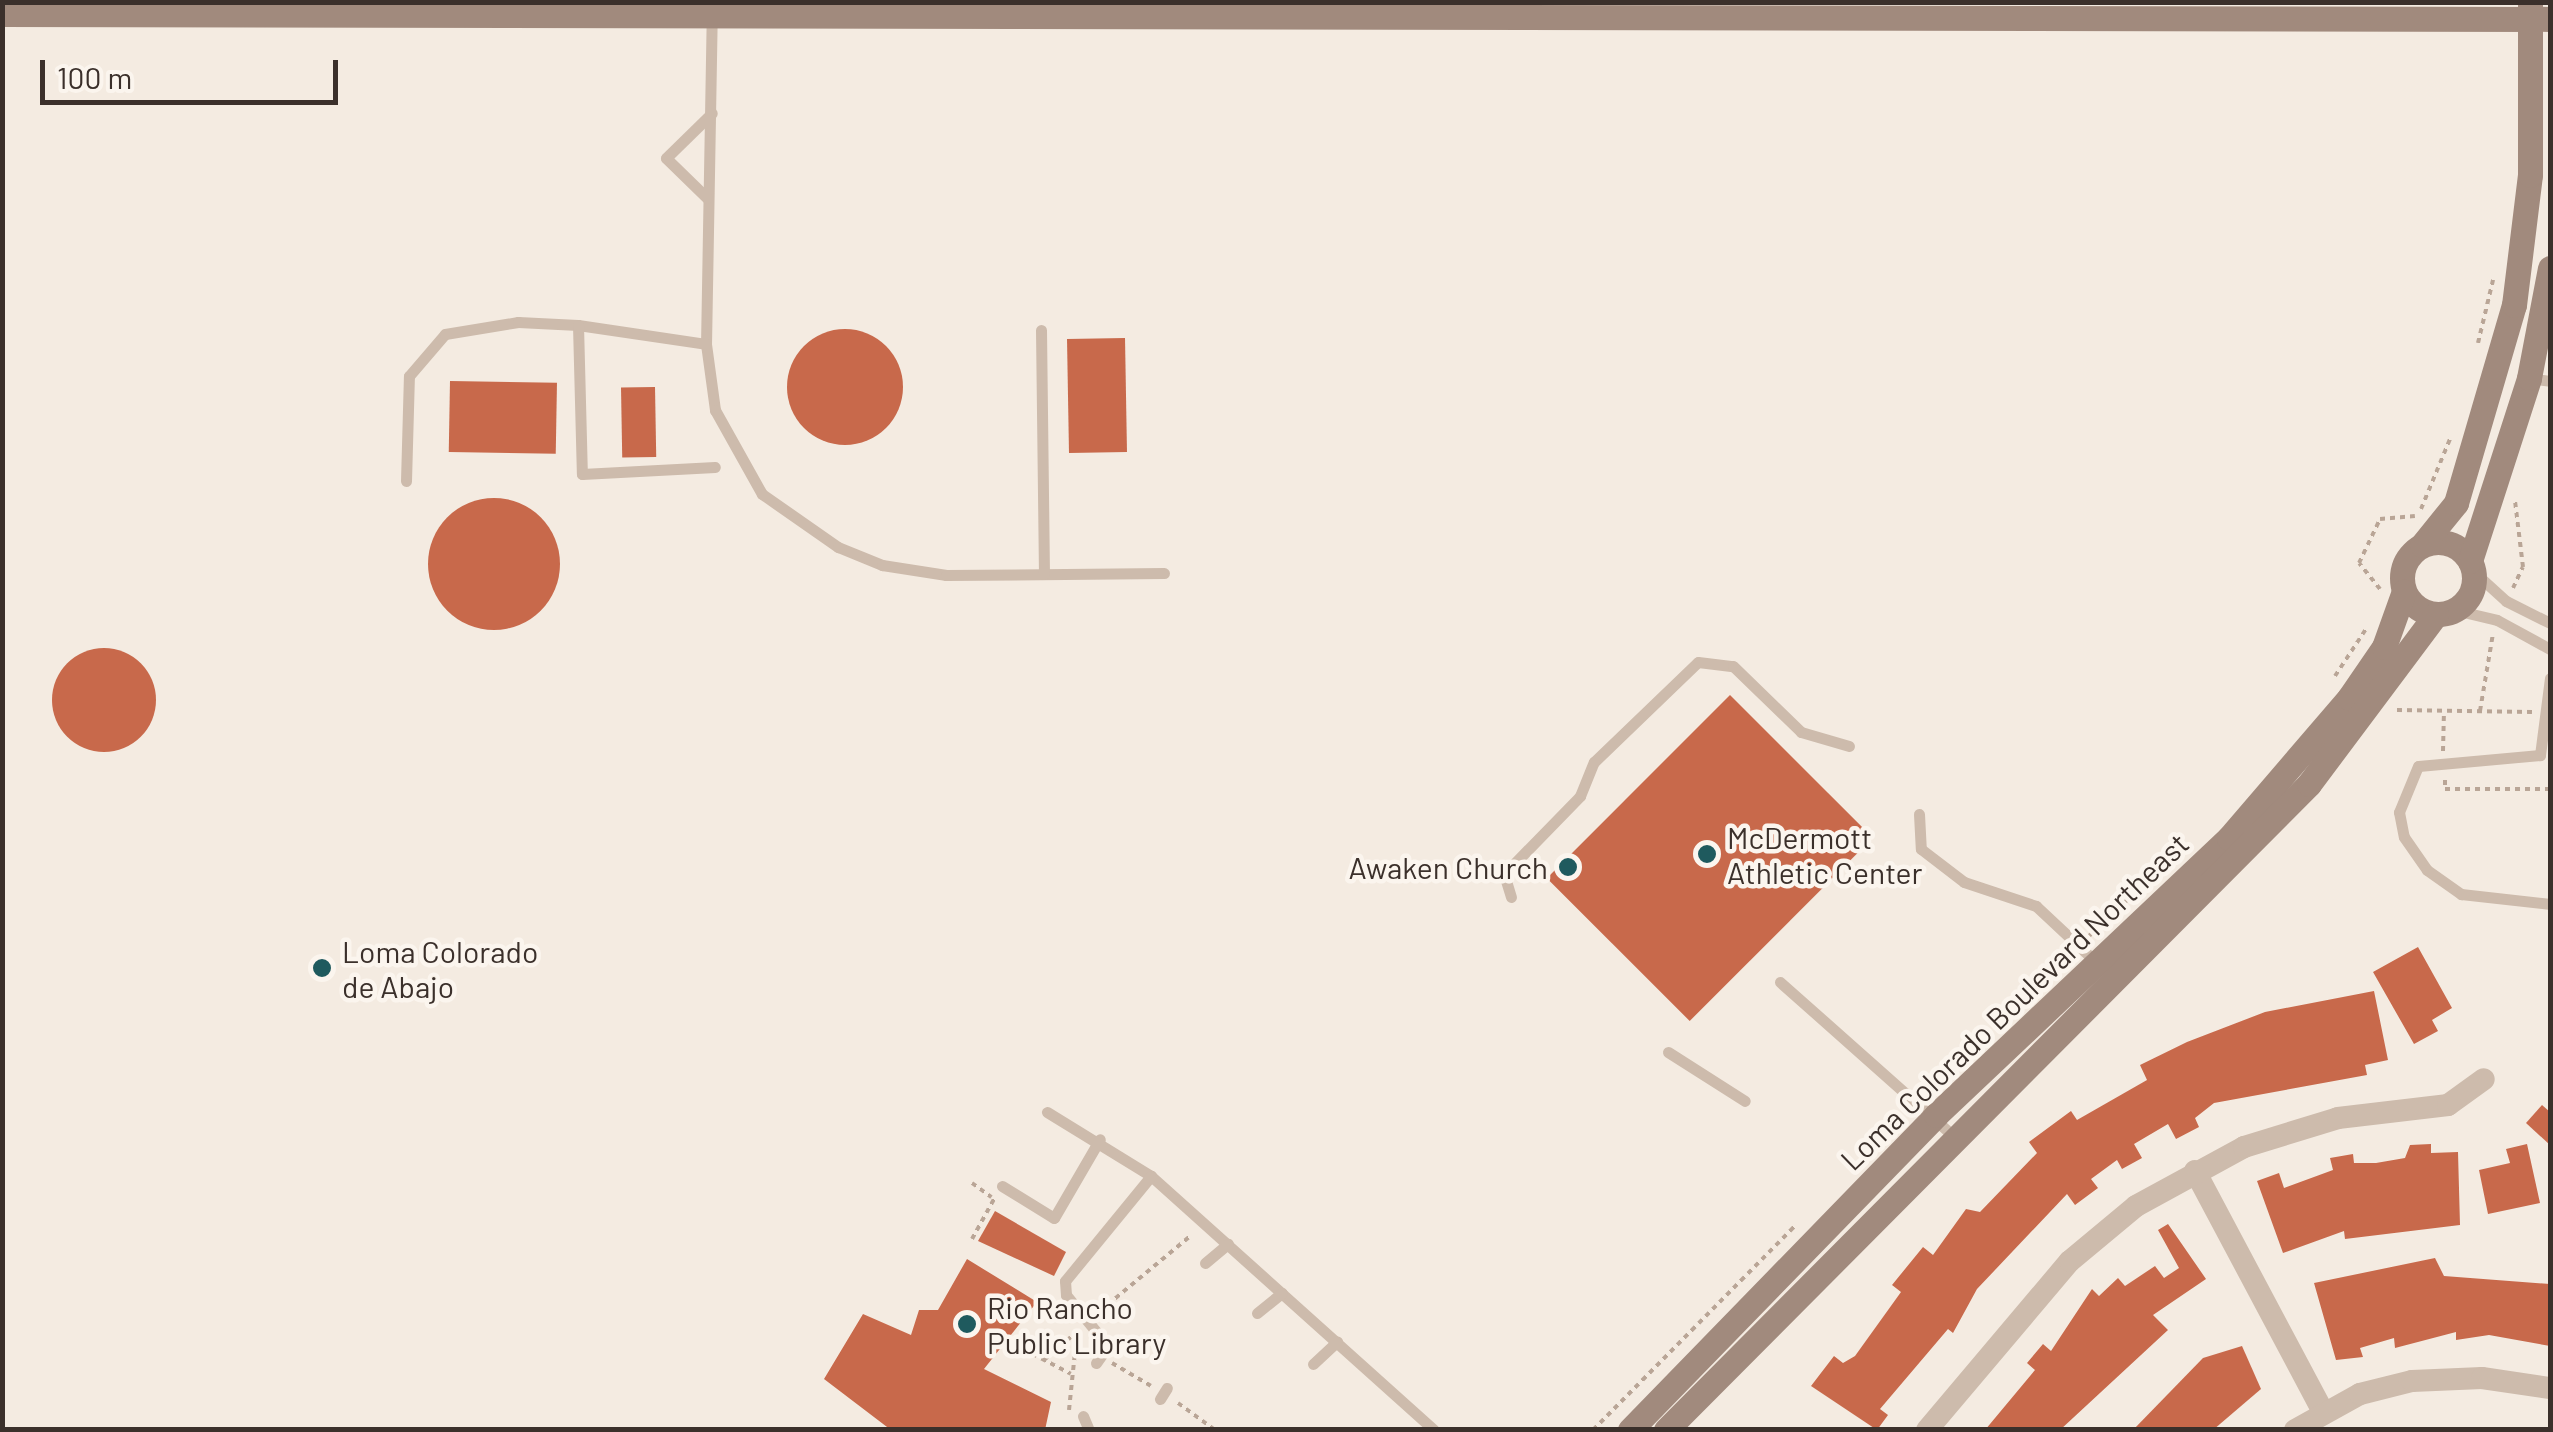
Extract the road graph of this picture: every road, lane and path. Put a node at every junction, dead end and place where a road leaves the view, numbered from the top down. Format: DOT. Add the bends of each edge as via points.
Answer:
graph roads {
  1 [pos="712,7"];
  2 [pos="1037,8"];
  3 [pos="1798,9"];
  4 [pos="2537,13"];
  5 [pos="2,14"];
  6 [pos="712,113"];
  7 [pos="707,198"];
  8 [pos="2550,268"];
  9 [pos="2494,273"];
  10 [pos="578,325"];
  11 [pos="1041,330"];
  12 [pos="2545,341"];
  13 [pos="706,344"];
  14 [pos="2477,346"];
  15 [pos="2540,380"];
  16 [pos="2451,435"];
  17 [pos="715,467"];
  18 [pos="406,481"];
  19 [pos="2517,495"];
  20 [pos="2422,545"];
  21 [pos="2472,566"];
  22 [pos="1164,573"];
  23 [pos="1044,574"];
  24 [pos="2510,593"];
  25 [pos="2392,596"];
  26 [pos="2446,612"];
  27 [pos="2370,623"];
  28 [pos="2550,623"];
  29 [pos="2482,628"];
  30 [pos="2550,649"];
  31 [pos="2550,678"];
  32 [pos="2331,682"];
  33 [pos="2397,710"];
  34 [pos="2480,711"];
  35 [pos="2541,712"];
  36 [pos="1849,746"];
  37 [pos="2545,755"];
  38 [pos="1919,814"];
  39 [pos="2147,882"];
  40 [pos="1511,897"];
  41 [pos="2550,904"];
  42 [pos="2086,953"];
  43 [pos="1780,982"];
  44 [pos="2116,982"];
  45 [pos="1668,1052"];
  46 [pos="2484,1079"];
  47 [pos="1745,1102"];
  48 [pos="1047,1112"];
  49 [pos="1936,1115"];
  50 [pos="1100,1138"];
  51 [pos="1959,1140"];
  52 [pos="2195,1171"];
  53 [pos="1151,1176"];
  54 [pos="1002,1186"];
  55 [pos="994,1199"];
  56 [pos="1796,1225"];
  57 [pos="1188,1237"];
  58 [pos="972,1239"];
  59 [pos="1228,1244"];
  60 [pos="1205,1262"];
  61 [pos="1282,1293"];
  62 [pos="1257,1313"];
  63 [pos="1094,1317"];
  64 [pos="1006,1340"];
  65 [pos="1337,1342"];
  66 [pos="1078,1344"];
  67 [pos="1094,1357"];
  68 [pos="1044,1360"];
  69 [pos="1112,1362"];
  70 [pos="1313,1364"];
  71 [pos="1071,1374"];
  72 [pos="2550,1388"];
  73 [pos="1161,1392"];
  74 [pos="1175,1402"];
  75 [pos="2322,1410"];
  76 [pos="1082,1416"];
  77 [pos="1068,1420"];
  78 [pos="1089,1430"];
  79 [pos="1215,1430"];
  80 [pos="1434,1430"];
  81 [pos="1593,1430"];
  82 [pos="1630,1430"];
  83 [pos="1666,1430"];
  84 [pos="1927,1430"];
  85 [pos="2294,1430"];
  1 -- 2 [label="street"];
  1 -- 5 [label="street"];
  1 -- 6 [label="lane"];
  2 -- 3 [label="street"];
  3 -- 4 [label="street"];
  4 -- 20 [label="street, Loma Colorado Boulevard Northeast" via="2530,174 2514,305 2456,503"];
  6 -- 7 [label="lane"];
  6 -- 7 [label="lane" via="666,158"];
  7 -- 13 [label="lane"];
  8 -- 12 [label="street, Loma Colorado Boulevard Northeast"];
  9 -- 14 [label="path"];
  10 -- 13 [label="lane"];
  10 -- 17 [label="lane" via="582,474"];
  10 -- 18 [label="lane" via="518,322 445,334 409,376"];
  11 -- 23 [label="lane"];
  12 -- 15 [label="street, Loma Colorado Boulevard Northeast"];
  13 -- 23 [label="lane" via="715,410 762,494 838,547 882,565 946,575"];
  15 -- 21 [label="street, Loma Colorado Boulevard Northeast"];
  16 -- 25 [label="path" via="2422,508 2406,522 2380,519 2359,563"];
  19 -- 24 [label="path" via="2514,534 2524,567"];
  20 -- 21 [label="street" via="2444,542"];
  20 -- 25 [label="street, Loma Colorado Boulevard Northeast" via="2406,560"];
  21 -- 26 [label="street, Loma Colorado Boulevard Northeast" via="2471,592"];
  21 -- 28 [label="lane" via="2506,601"];
  22 -- 23 [label="lane"];
  25 -- 26 [label="street"];
  25 -- 42 [label="street, Loma Colorado Boulevard Northeast" via="2384,647 2350,698 2229,838"];
  26 -- 30 [label="lane" via="2497,620"];
  26 -- 44 [label="street, Loma Colorado Boulevard Northeast" via="2309,784"];
  27 -- 32 [label="path"];
  29 -- 34 [label="path" via="2493,633"];
  31 -- 35 [label="lane"];
  33 -- 34 [label="path"];
  34 -- 35 [label="path"];
  35 -- 37 [label="lane"];
  36 -- 40 [label="lane" via="1801,732 1734,666 1698,662 1594,762 1580,796 1504,874"];
  37 -- 41 [label="lane" via="2418,766 2399,812 2404,837 2428,870 2461,894"];
  38 -- 42 [label="lane" via="1921,849 1964,882 2036,906"];
  39 -- 42 [label="path"];
  42 -- 44 [label="lane"];
  42 -- 49 [label="street, Loma Colorado Boulevard Northeast"];
  43 -- 49 [label="lane" via="1823,1028"];
  44 -- 51 [label="street, Loma Colorado Boulevard Northeast"];
  45 -- 47 [label="lane"];
  46 -- 52 [label="street" via="2448,1105 2338,1118"];
  48 -- 50 [label="lane"];
  49 -- 51 [label="lane"];
  49 -- 82 [label="street, Loma Colorado Boulevard Northeast"];
  50 -- 53 [label="lane"];
  50 -- 54 [label="lane" via="1054,1218"];
  51 -- 83 [label="street, Loma Colorado Boulevard Northeast"];
  52 -- 75 [label="street"];
  52 -- 84 [label="street" via="2070,1261"];
  53 -- 59 [label="lane"];
  53 -- 67 [label="lane" via="1065,1282 1066,1295 1108,1346"];
  55 -- 58 [label="path"];
  56 -- 81 [label="path"];
  57 -- 63 [label="path"];
  59 -- 60 [label="lane"];
  59 -- 61 [label="lane"];
  61 -- 62 [label="lane"];
  61 -- 65 [label="lane"];
  64 -- 68 [label="path"];
  65 -- 70 [label="lane"];
  65 -- 80 [label="lane"];
  66 -- 67 [label="path"];
  66 -- 68 [label="path" via="1079,1330"];
  66 -- 71 [label="path"];
  68 -- 71 [label="path"];
  69 -- 73 [label="path"];
  71 -- 77 [label="path"];
  72 -- 75 [label="street" via="2482,1378 2412,1380"];
  74 -- 79 [label="path"];
  75 -- 85 [label="street"];
  76 -- 78 [label="lane"];
}
